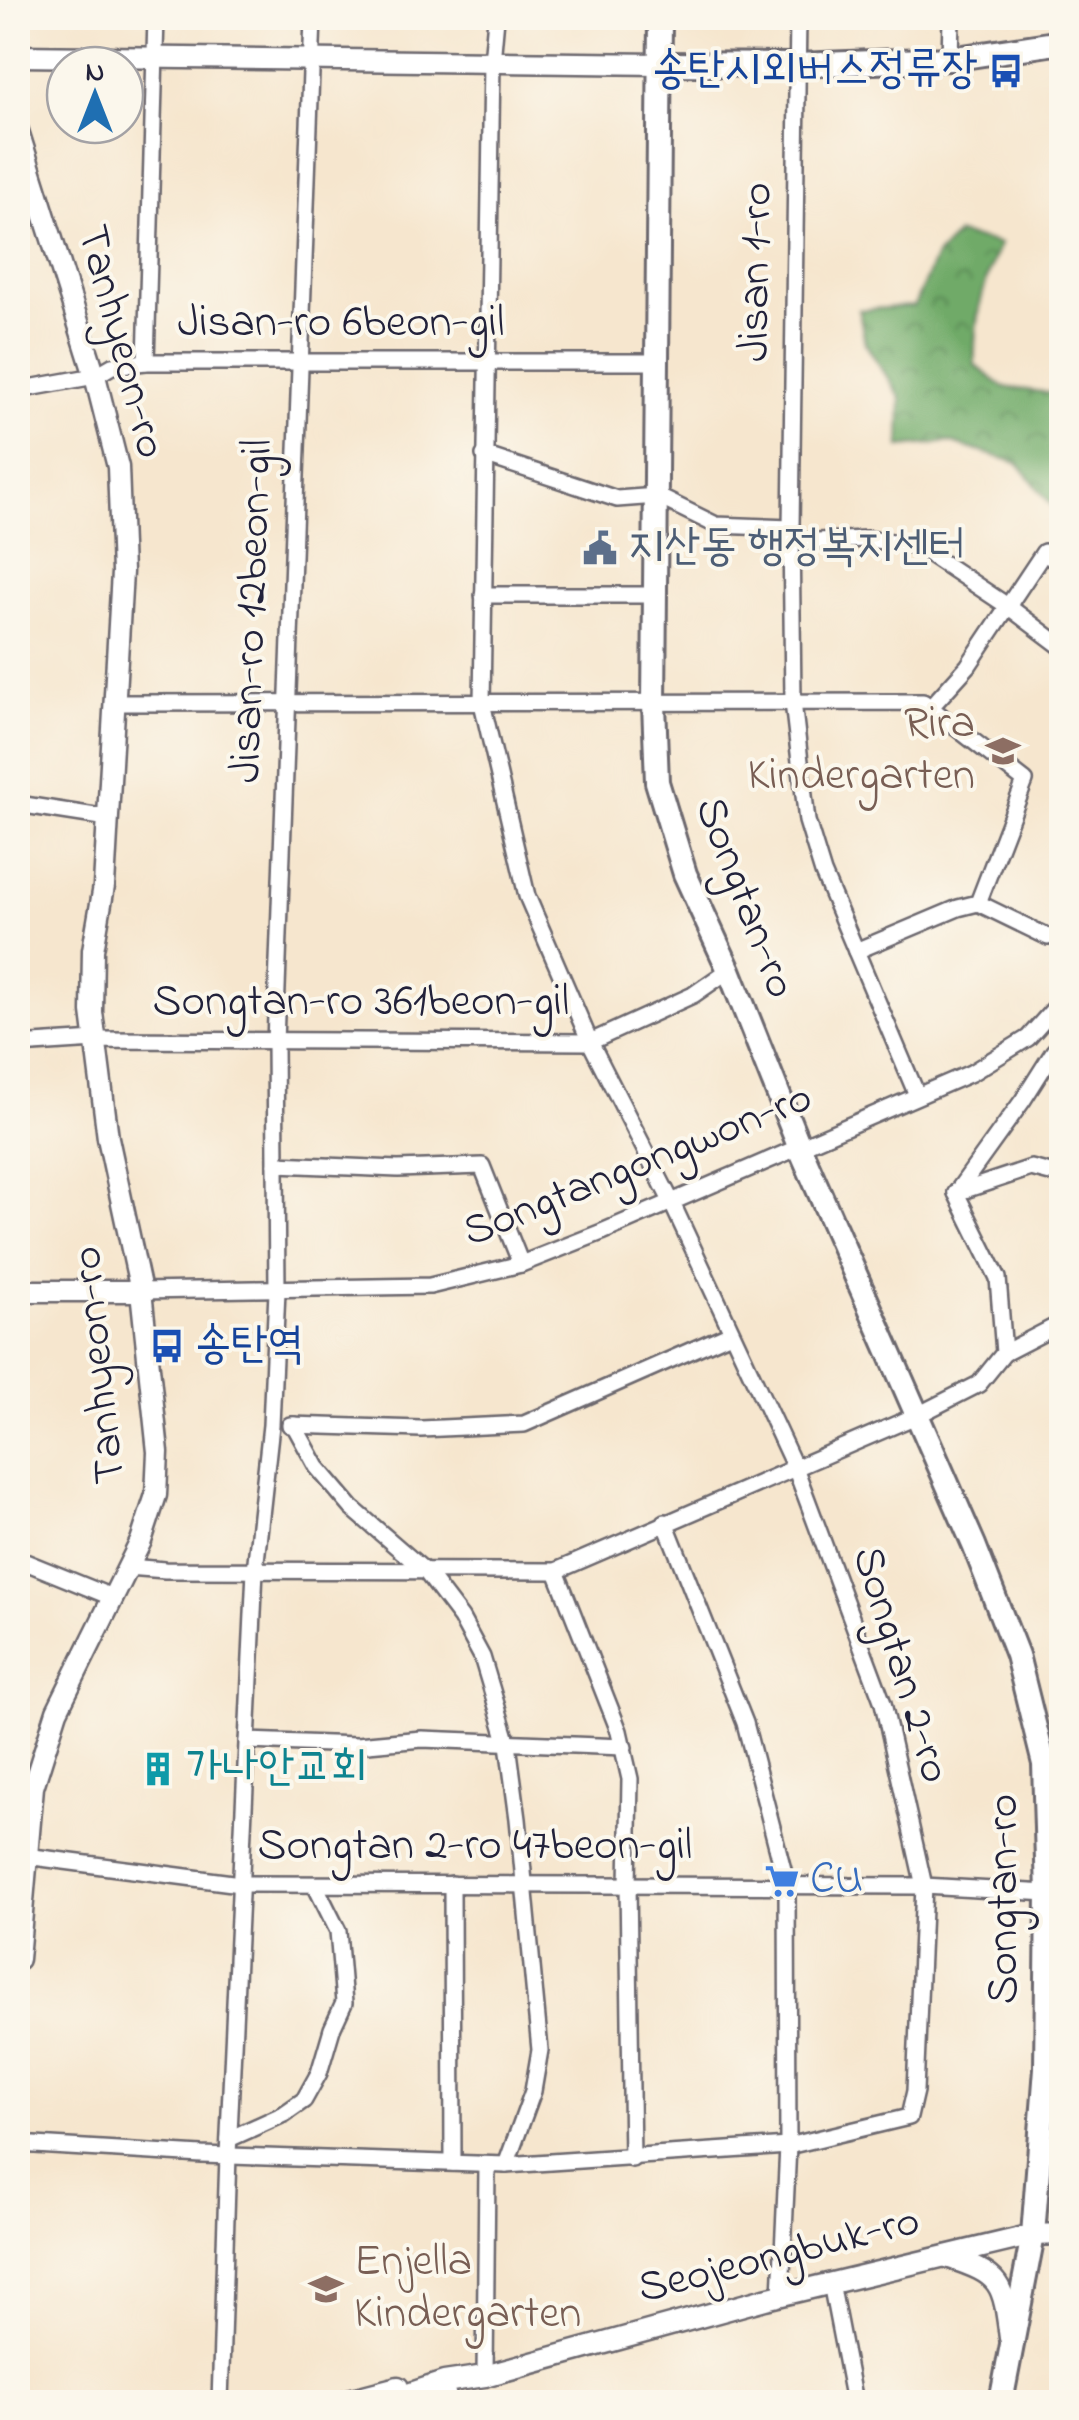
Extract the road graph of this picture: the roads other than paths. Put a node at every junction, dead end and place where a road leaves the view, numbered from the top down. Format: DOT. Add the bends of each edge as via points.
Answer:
graph roads {
  1 [pos="156,18"];
  2 [pos="313,18"];
  3 [pos="496,18"];
  4 [pos="660,18"];
  5 [pos="798,18"];
  6 [pos="951,18"];
  7 [pos="1062,42"];
  8 [pos="18,56"];
  9 [pos="950,59"];
  10 [pos="155,60"];
  11 [pos="313,61"];
  12 [pos="492,62"];
  13 [pos="660,64"];
  14 [pos="798,65"];
  15 [pos="18,130"];
  16 [pos="146,362"];
  17 [pos="299,362"];
  18 [pos="484,362"];
  19 [pos="658,362"];
  20 [pos="96,376"];
  21 [pos="18,390"];
  22 [pos="484,455"];
  23 [pos="657,496"];
  24 [pos="791,535"];
  25 [pos="1062,566"];
  26 [pos="483,595"];
  27 [pos="656,595"];
  28 [pos="1009,607"];
  29 [pos="1062,647"];
  30 [pos="793,702"];
  31 [pos="115,703"];
  32 [pos="482,703"];
  33 [pos="654,704"];
  34 [pos="288,705"];
  35 [pos="927,705"];
  36 [pos="18,804"];
  37 [pos="108,818"];
  38 [pos="978,903"];
  39 [pos="1048,937"];
  40 [pos="856,950"];
  41 [pos="729,970"];
  42 [pos="1062,1000"];
  43 [pos="1028,1038"];
  44 [pos="96,1040"];
  45 [pos="275,1042"];
  46 [pos="590,1042"];
  47 [pos="18,1045"];
  48 [pos="1058,1052"];
  49 [pos="917,1095"];
  50 [pos="799,1146"];
  51 [pos="276,1164"];
  52 [pos="1062,1176"];
  53 [pos="956,1193"];
  54 [pos="671,1201"];
  55 [pos="520,1264"];
  56 [pos="277,1290"];
  57 [pos="18,1291"];
  58 [pos="133,1291"];
  59 [pos="1062,1323"];
  60 [pos="731,1332"];
  61 [pos="1004,1353"];
  62 [pos="918,1415"];
  63 [pos="271,1425"];
  64 [pos="294,1425"];
  65 [pos="796,1470"];
  66 [pos="664,1522"];
  67 [pos="18,1559"];
  68 [pos="128,1566"];
  69 [pos="255,1570"];
  70 [pos="556,1571"];
  71 [pos="426,1572"];
  72 [pos="114,1598"];
  73 [pos="247,1741"];
  74 [pos="508,1744"];
  75 [pos="624,1747"];
  76 [pos="22,1855"];
  77 [pos="522,1883"];
  78 [pos="240,1884"];
  79 [pos="452,1884"];
  80 [pos="628,1884"];
  81 [pos="315,1885"];
  82 [pos="787,1885"];
  83 [pos="924,1886"];
  84 [pos="1048,1893"];
  85 [pos="18,1960"];
  86 [pos="18,2144"];
  87 [pos="788,2146"];
  88 [pos="228,2147"];
  89 [pos="632,2159"];
  90 [pos="453,2163"];
  91 [pos="488,2164"];
  92 [pos="506,2165"];
  93 [pos="1062,2234"];
  94 [pos="1033,2235"];
  95 [pos="945,2256"];
  96 [pos="831,2283"];
  97 [pos="781,2295"];
  98 [pos="1010,2342"];
  99 [pos="485,2376"];
  100 [pos="447,2392"];
  101 [pos="393,2400"];
  102 [pos="220,2402"];
  103 [pos="341,2402"];
  104 [pos="426,2402"];
  105 [pos="854,2402"];
  106 [pos="1001,2402"];
  1 -- 10 [label="street, Jisan-ro 6beon-gil"];
  2 -- 11 [label="street, Jisan-ro 12beon-gil"];
  3 -- 12 [label="street, Songtan 2-ro"];
  4 -- 13 [label="main road, Songtan-ro"];
  5 -- 14 [label="street, Jisan 1-ro"];
  6 -- 9 [label="street"];
  7 -- 9 [label="main road"];
  8 -- 10 [label="street"];
  9 -- 14 [label="main road"];
  10 -- 11 [label="street"];
  10 -- 16 [label="street, Jisan-ro 6beon-gil"];
  11 -- 12 [label="street"];
  11 -- 17 [label="street, Jisan-ro 12beon-gil"];
  12 -- 13 [label="street"];
  12 -- 18 [label="street, Songtan 2-ro"];
  13 -- 14 [label="main road"];
  13 -- 19 [label="main road, Songtan-ro"];
  14 -- 24 [label="street, Jisan 1-ro"];
  15 -- 20 [label="street, Tanhyeon-ro"];
  16 -- 17 [label="street, Jisan-ro 6beon-gil"];
  16 -- 20 [label="street" via="112,366"];
  17 -- 18 [label="street, Jisan-ro 6beon-gil"];
  17 -- 34 [label="street, Jisan-ro 12beon-gil"];
  18 -- 19 [label="street, Jisan-ro 6beon-gil"];
  18 -- 22 [label="street, Songtan 2-ro"];
  19 -- 23 [label="main road, Songtan-ro"];
  20 -- 21 [label="street"];
  20 -- 31 [label="street, Tanhyeon-ro" via="118,468 122,572"];
  22 -- 23 [label="street" via="617,499"];
  22 -- 26 [label="street, Songtan 2-ro"];
  23 -- 24 [label="street" via="716,526"];
  23 -- 27 [label="main road, Songtan-ro"];
  24 -- 28 [label="street" via="916,545"];
  24 -- 30 [label="street, Jisan 1-ro"];
  25 -- 28 [label="street" via="1044,552"];
  26 -- 27 [label="street"];
  26 -- 32 [label="street, Songtan 2-ro"];
  27 -- 33 [label="main road, Songtan-ro"];
  28 -- 29 [label="street"];
  28 -- 35 [label="street" via="968,666"];
  30 -- 33 [label="street"];
  30 -- 35 [label="street"];
  30 -- 40 [label="street, Jisan 1-ro" via="807,821"];
  31 -- 34 [label="street"];
  31 -- 37 [label="street, Tanhyeon-ro"];
  32 -- 33 [label="street"];
  32 -- 34 [label="street"];
  32 -- 46 [label="street, Songtan 2-ro" via="526,896"];
  33 -- 41 [label="main road, Songtan-ro" via="657,782 685,874"];
  34 -- 45 [label="street, Jisan-ro 12beon-gil"];
  35 -- 38 [label="street" via="1025,781"];
  36 -- 37 [label="street"];
  37 -- 44 [label="street, Tanhyeon-ro" via="94,950"];
  38 -- 39 [label="street"];
  38 -- 40 [label="street"];
  40 -- 49 [label="street, Jisan 1-ro"];
  41 -- 46 [label="street, Songtan-ro 361beon-gil" via="693,995"];
  41 -- 50 [label="main road, Songtan-ro"];
  42 -- 43 [label="street, Songtangongwon-ro"];
  43 -- 48 [label="street"];
  43 -- 49 [label="street, Songtangongwon-ro"];
  44 -- 45 [label="street, Songtan-ro 361beon-gil"];
  44 -- 47 [label="street"];
  44 -- 58 [label="street, Tanhyeon-ro"];
  45 -- 46 [label="street, Songtan-ro 361beon-gil"];
  45 -- 51 [label="street, Jisan-ro 12beon-gil"];
  46 -- 54 [label="street, Songtan 2-ro"];
  48 -- 53 [label="street"];
  49 -- 50 [label="street, Songtangongwon-ro"];
  50 -- 54 [label="street, Songtangongwon-ro"];
  50 -- 62 [label="main road, Songtan-ro"];
  51 -- 55 [label="street" via="482,1166"];
  51 -- 56 [label="street, Jisan-ro 12beon-gil"];
  52 -- 53 [label="street" via="1031,1168"];
  53 -- 61 [label="street" via="998,1278"];
  54 -- 55 [label="street, Songtangongwon-ro"];
  54 -- 60 [label="street, Songtan 2-ro"];
  55 -- 56 [label="street, Songtangongwon-ro" via="430,1286"];
  56 -- 58 [label="street, Songtangongwon-ro"];
  56 -- 63 [label="street, Jisan-ro 12beon-gil"];
  57 -- 58 [label="street, Songtangongwon-ro"];
  58 -- 68 [label="street, Tanhyeon-ro" via="158,1452 156,1496"];
  59 -- 61 [label="street"];
  60 -- 64 [label="street" via="524,1424"];
  60 -- 65 [label="street, Songtan 2-ro"];
  61 -- 62 [label="street" via="979,1384"];
  62 -- 65 [label="street"];
  62 -- 84 [label="main road, Songtan-ro" via="1017,1655 1044,1764"];
  63 -- 64 [label="street"];
  63 -- 69 [label="street, Jisan-ro 12beon-gil"];
  64 -- 71 [label="street" via="316,1466 352,1508"];
  65 -- 66 [label="street"];
  65 -- 83 [label="street, Songtan 2-ro" via="883,1703"];
  66 -- 70 [label="street"];
  66 -- 82 [label="street" via="745,1724"];
  67 -- 72 [label="street"];
  68 -- 69 [label="street"];
  68 -- 72 [label="street, Tanhyeon-ro"];
  69 -- 71 [label="street"];
  69 -- 73 [label="street, Jisan-ro 12beon-gil"];
  70 -- 71 [label="street"];
  70 -- 75 [label="street"];
  71 -- 74 [label="street" via="474,1637"];
  72 -- 76 [label="street, Tanhyeon-ro" via="56,1711 33,1786"];
  73 -- 74 [label="street" via="358,1745 422,1738"];
  73 -- 78 [label="street, Jisan-ro 12beon-gil"];
  74 -- 75 [label="street"];
  74 -- 77 [label="street"];
  75 -- 80 [label="street" via="630,1779"];
  76 -- 78 [label="street, Songtan 2-ro 47beon-gil"];
  76 -- 85 [label="street, Tanhyeon-ro"];
  77 -- 79 [label="street, Songtan 2-ro 47beon-gil"];
  77 -- 80 [label="street, Songtan 2-ro 47beon-gil"];
  77 -- 92 [label="street" via="540,2050"];
  78 -- 81 [label="street, Songtan 2-ro 47beon-gil"];
  78 -- 88 [label="street, Jisan-ro 12beon-gil"];
  79 -- 81 [label="street, Songtan 2-ro 47beon-gil"];
  79 -- 90 [label="street"];
  80 -- 82 [label="street, Songtan 2-ro 47beon-gil"];
  80 -- 89 [label="street"];
  81 -- 88 [label="street" via="338,1931 344,2003 304,2100"];
  82 -- 83 [label="street, Songtan 2-ro 47beon-gil"];
  82 -- 87 [label="street"];
  83 -- 84 [label="street"];
  83 -- 87 [label="street, Songtan 2-ro" via="909,2118"];
  84 -- 94 [label="main road, Songtan-ro" via="1046,2068"];
  86 -- 88 [label="street, Songtan 2-ro"];
  87 -- 89 [label="street, Songtan 2-ro"];
  87 -- 97 [label="street"];
  88 -- 90 [label="street, Songtan 2-ro"];
  88 -- 102 [label="street"];
  89 -- 92 [label="street, Songtan 2-ro"];
  90 -- 91 [label="street, Songtan 2-ro"];
  91 -- 92 [label="street, Songtan 2-ro"];
  91 -- 99 [label="street"];
  93 -- 94 [label="street, Seojeongbuk-ro"];
  94 -- 95 [label="street, Seojeongbuk-ro"];
  94 -- 98 [label="main road, Songtan-ro"];
  95 -- 96 [label="street, Seojeongbuk-ro"];
  95 -- 98 [label="street" via="983,2269 1004,2291"];
  96 -- 97 [label="street, Seojeongbuk-ro"];
  96 -- 105 [label="street"];
  97 -- 99 [label="street, Seojeongbuk-ro"];
  98 -- 106 [label="main road, Songtan-ro"];
  99 -- 100 [label="street, Seojeongbuk-ro"];
  100 -- 101 [label="street, Seojeongbuk-ro"];
  100 -- 103 [label="street" via="403,2385"];
  100 -- 104 [label="street"];
}
